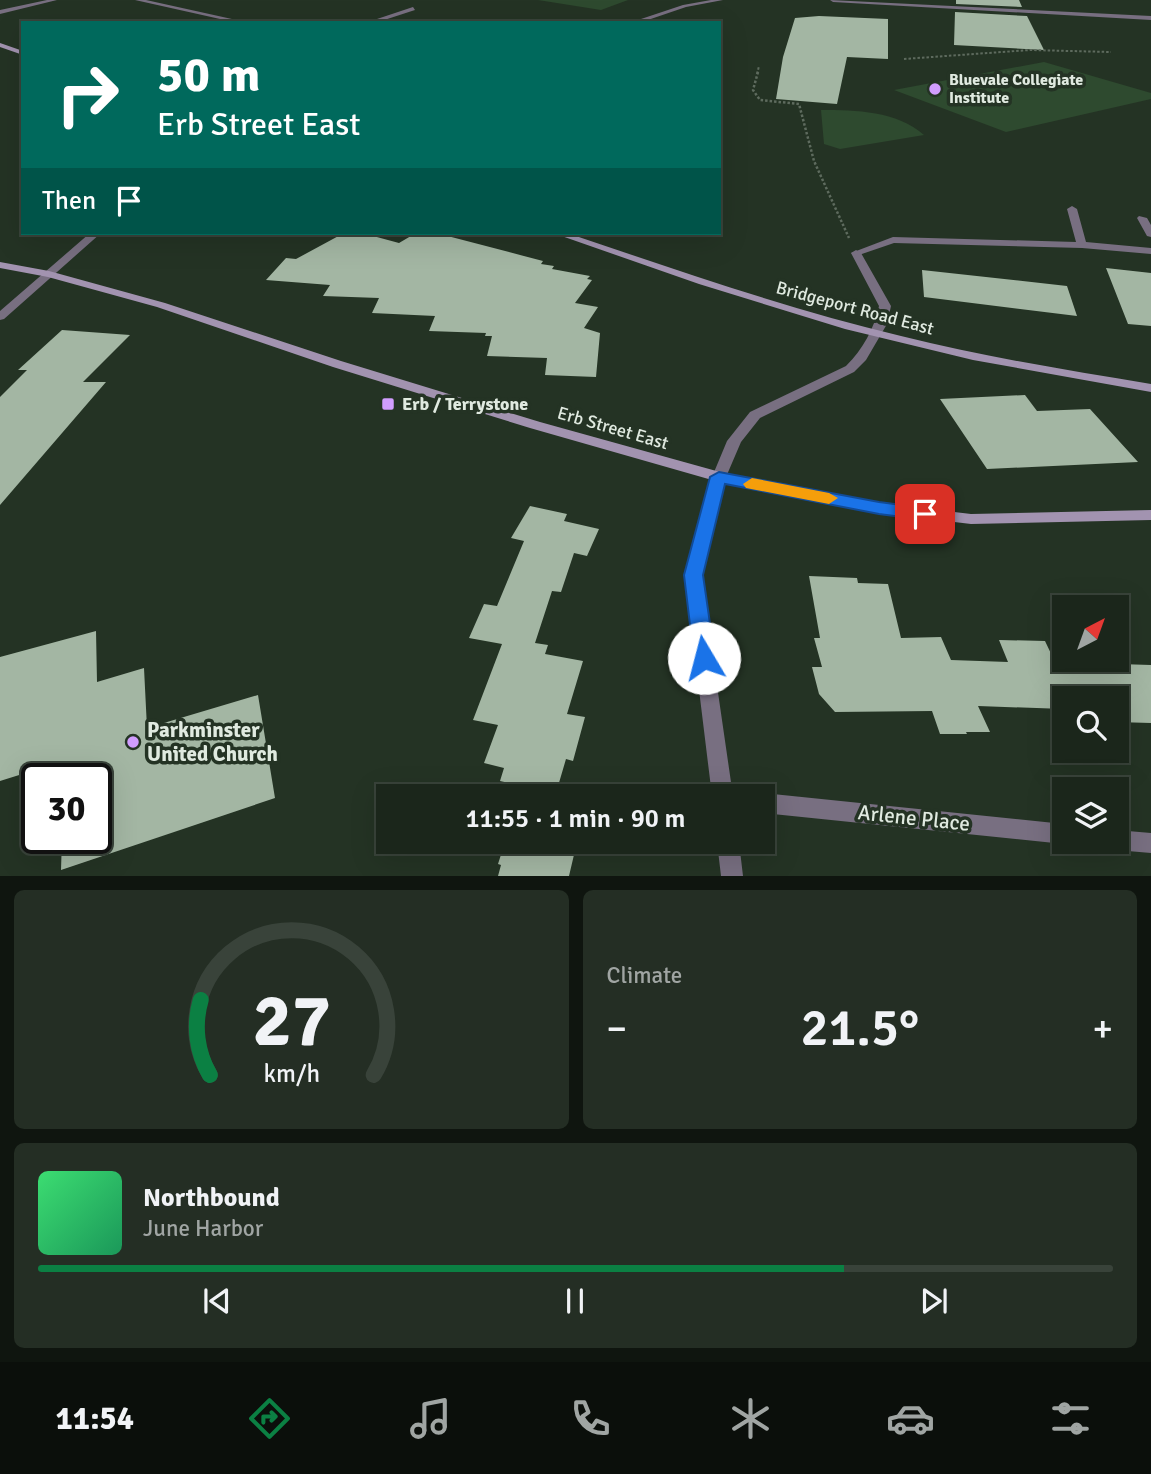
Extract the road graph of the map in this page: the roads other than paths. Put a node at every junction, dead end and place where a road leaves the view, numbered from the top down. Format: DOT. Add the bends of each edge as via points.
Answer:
graph roads {
  1 [pos="54,0"];
  2 [pos="138,0"];
  3 [pos="720,0"];
  4 [pos="833,0"];
  5 [pos="975,0"];
  6 [pos="978,8"];
  7 [pos="413,9"];
  8 [pos="0,12"];
  9 [pos="1151,18"];
  10 [pos="238,21"];
  11 [pos="374,21"];
  12 [pos="638,21"];
  13 [pos="0,45"];
  14 [pos="21,52"];
  15 [pos="1072,209"];
  16 [pos="1142,218"];
  17 [pos="1151,234"];
  18 [pos="94,235"];
  19 [pos="564,235"];
  20 [pos="1082,245"];
  21 [pos="1151,251"];
  22 [pos="0,265"];
  23 [pos="49,274"];
  24 [pos="0,317"];
  25 [pos="876,333"];
  26 [pos="1151,388"];
  27 [pos="719,477"];
  28 [pos="1151,515"];
  29 [pos="720,784"];
  30 [pos="775,804"];
  31 [pos="1052,833"];
  32 [pos="1129,841"];
  33 [pos="1151,843"];
  34 [pos="729,854"];
  35 [pos="732,876"];
  1 -- 8 [label="street"];
  2 -- 10 [label="street"];
  3 -- 12 [label="street"];
  4 -- 6 [label="street"];
  5 -- 6 [label="street"];
  6 -- 9 [label="street"];
  7 -- 11 [label="street"];
  13 -- 14 [label="main road"];
  15 -- 20 [label="street"];
  16 -- 17 [label="street"];
  18 -- 23 [label="street"];
  19 -- 25 [label="main road, Bridgeport Road East" via="730,291"];
  20 -- 21 [label="street"];
  20 -- 25 [label="street" via="893,240 856,253 885,306"];
  22 -- 23 [label="main road, Erb Street East"];
  23 -- 24 [label="street"];
  23 -- 27 [label="main road, Erb Street East" via="161,305 524,422"];
  25 -- 26 [label="main road, Bridgeport Road East" via="948,351"];
  25 -- 27 [label="street" via="850,369 755,415 734,441"];
  27 -- 28 [label="main road, Erb Street East" via="879,508 971,519"];
  27 -- 29 [label="street" via="693,575"];
  30 -- 31 [label="street, Arlene Place"];
  32 -- 33 [label="street"];
  34 -- 35 [label="street"];
}
